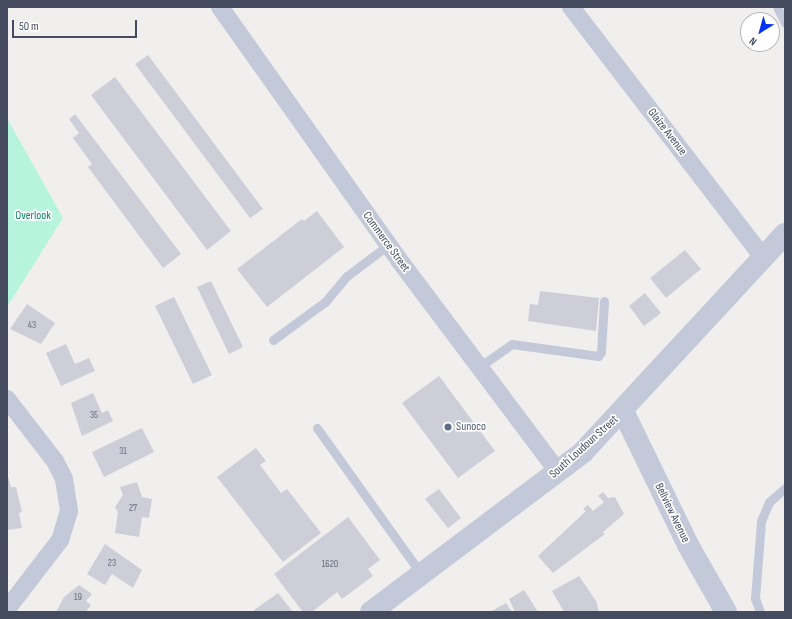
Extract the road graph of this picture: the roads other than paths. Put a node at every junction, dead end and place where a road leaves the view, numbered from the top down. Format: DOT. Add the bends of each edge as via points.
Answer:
graph roads {
  1 [pos="220,7"];
  2 [pos="571,7"];
  3 [pos="777,7"];
  4 [pos="785,23"];
  5 [pos="388,245"];
  6 [pos="777,247"];
  7 [pos="604,301"];
  8 [pos="272,340"];
  9 [pos="479,367"];
  10 [pos="7,399"];
  11 [pos="623,411"];
  12 [pos="316,428"];
  13 [pos="558,472"];
  14 [pos="785,488"];
  15 [pos="422,575"];
  16 [pos="7,609"];
  17 [pos="371,612"];
  18 [pos="726,612"];
  19 [pos="760,612"];
  1 -- 5 [label="street, Commerce Street"];
  2 -- 6 [label="street, Glaize Avenue"];
  3 -- 4 [label="lane"];
  5 -- 8 [label="lane" via="349,274 325,302"];
  5 -- 9 [label="street, Commerce Street"];
  6 -- 11 [label="street, South Loudoun Street"];
  7 -- 9 [label="lane" via="601,352 598,356 512,344"];
  9 -- 13 [label="street, Commerce Street"];
  10 -- 16 [label="street" via="55,461 64,479 69,511 60,540"];
  11 -- 13 [label="street, South Loudoun Street"];
  11 -- 18 [label="street, Bellview Avenue" via="688,545"];
  12 -- 15 [label="lane"];
  13 -- 15 [label="street, South Loudoun Street"];
  14 -- 19 [label="lane" via="769,502 761,521 755,598"];
  15 -- 17 [label="street, South Loudoun Street"];
}
